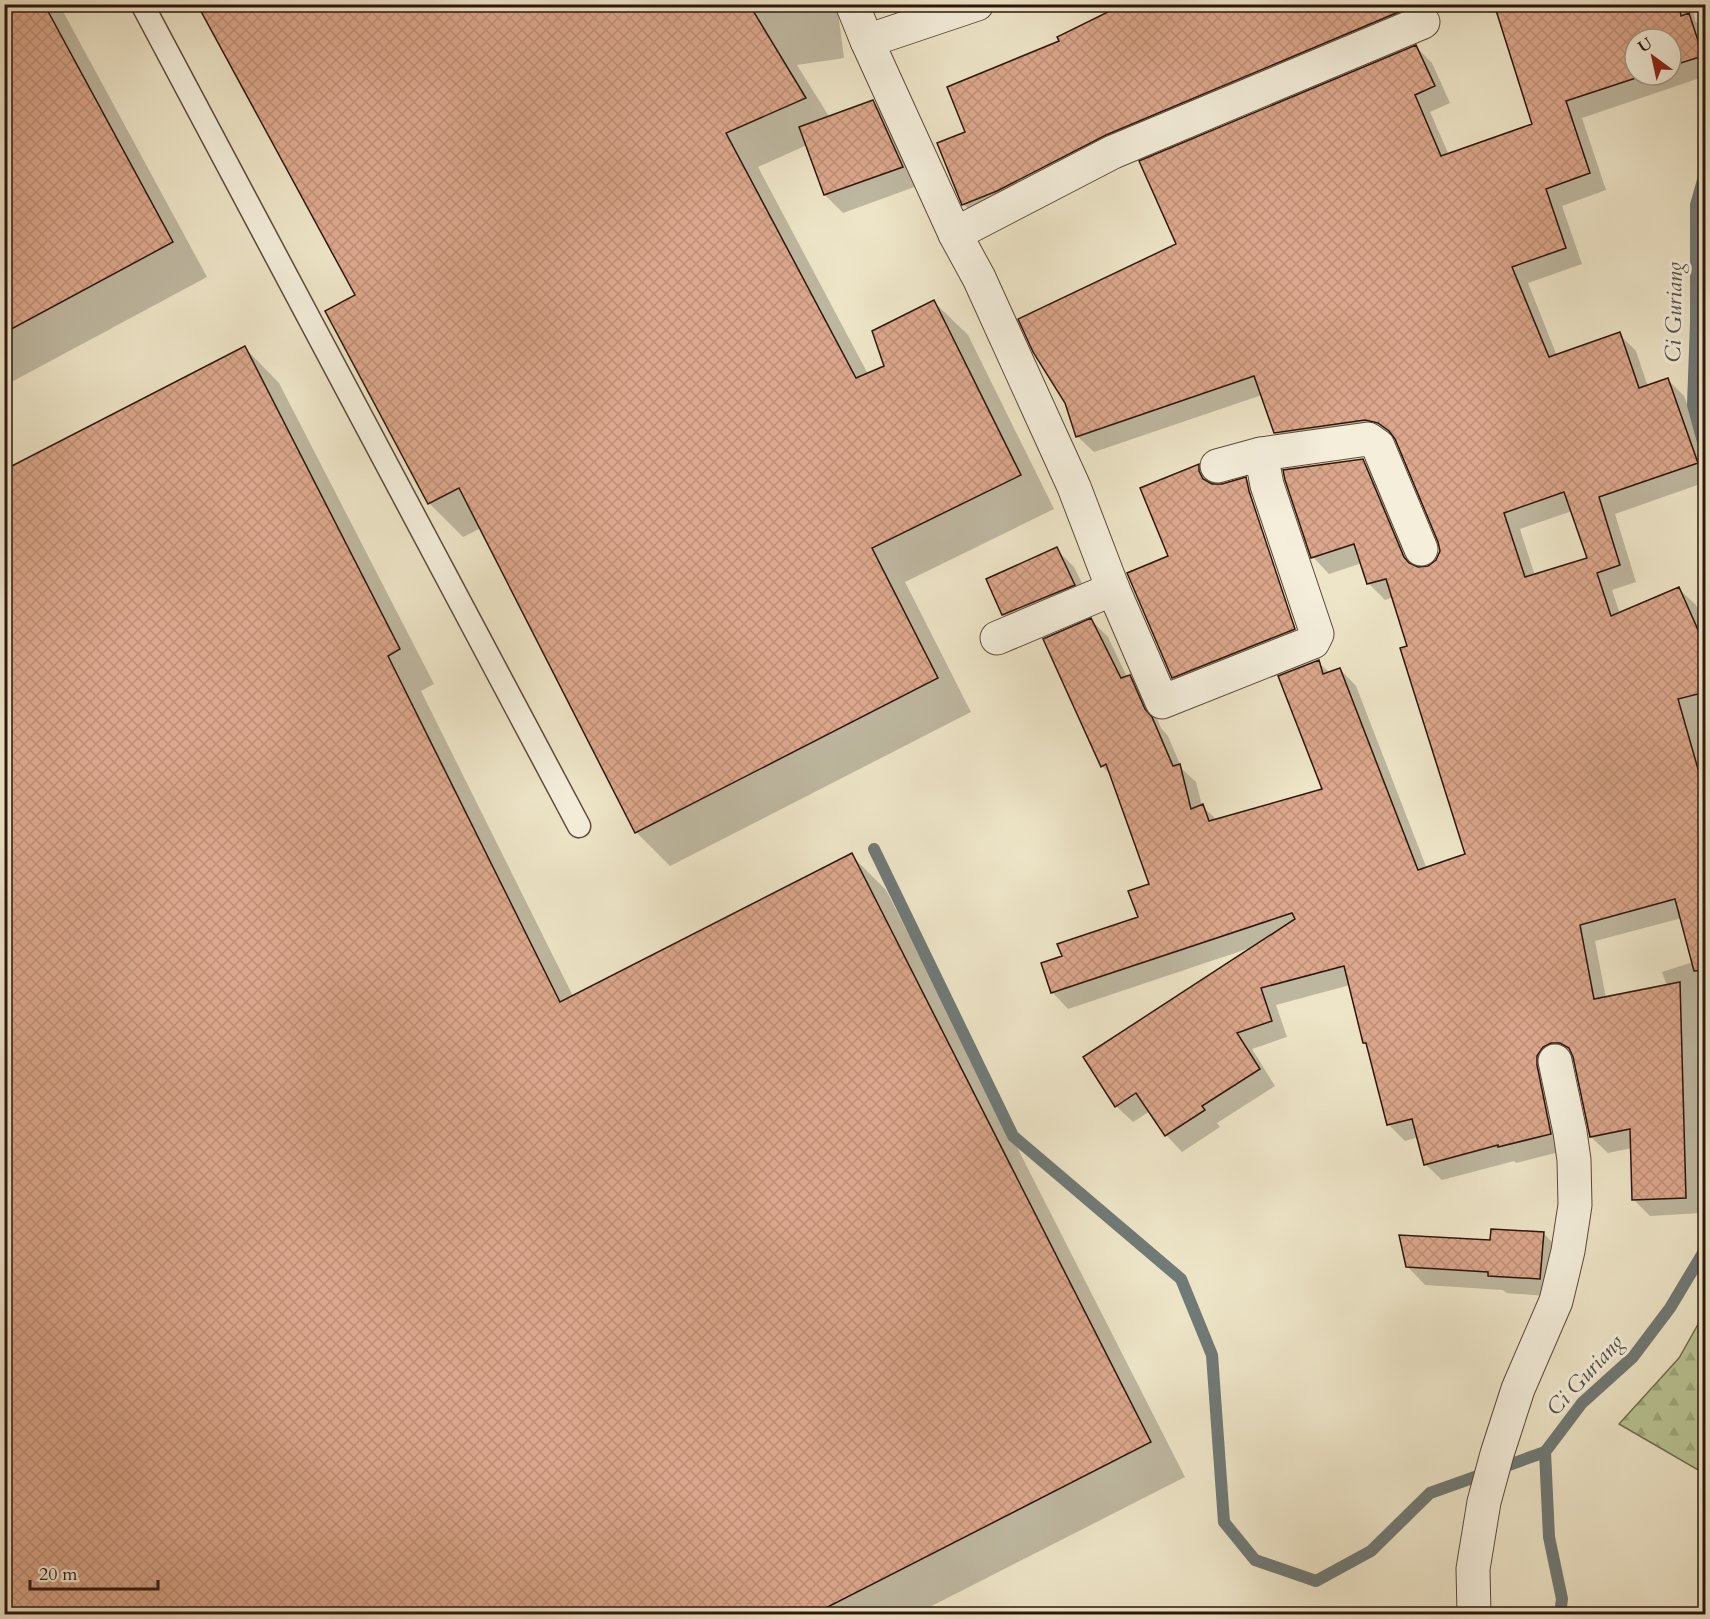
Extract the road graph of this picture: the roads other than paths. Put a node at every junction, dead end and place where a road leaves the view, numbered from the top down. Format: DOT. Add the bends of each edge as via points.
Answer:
graph roads {
  1 [pos="142,4"];
  2 [pos="852,4"];
  3 [pos="977,4"];
  4 [pos="1423,22"];
  5 [pos="867,41"];
  6 [pos="955,234"];
  7 [pos="1261,454"];
  8 [pos="1217,466"];
  9 [pos="1420,549"];
  10 [pos="1113,589"];
  11 [pos="997,638"];
  12 [pos="579,826"];
  13 [pos="1554,1061"];
  14 [pos="1474,1614"];
  1 -- 12 [label="lane"];
  2 -- 5 [label="street"];
  3 -- 5 [label="street"];
  4 -- 6 [label="street" via="1113,152"];
  5 -- 6 [label="street"];
  6 -- 10 [label="street" via="1074,487"];
  7 -- 8 [label="street"];
  7 -- 9 [label="street" via="1368,439 1378,446"];
  7 -- 10 [label="street" via="1267,485 1317,634 1313,642 1162,702"];
  10 -- 11 [label="street"];
  13 -- 14 [label="street" via="1570,1132 1575,1204 1556,1300 1518,1389 1487,1492 1473,1569"];
}
